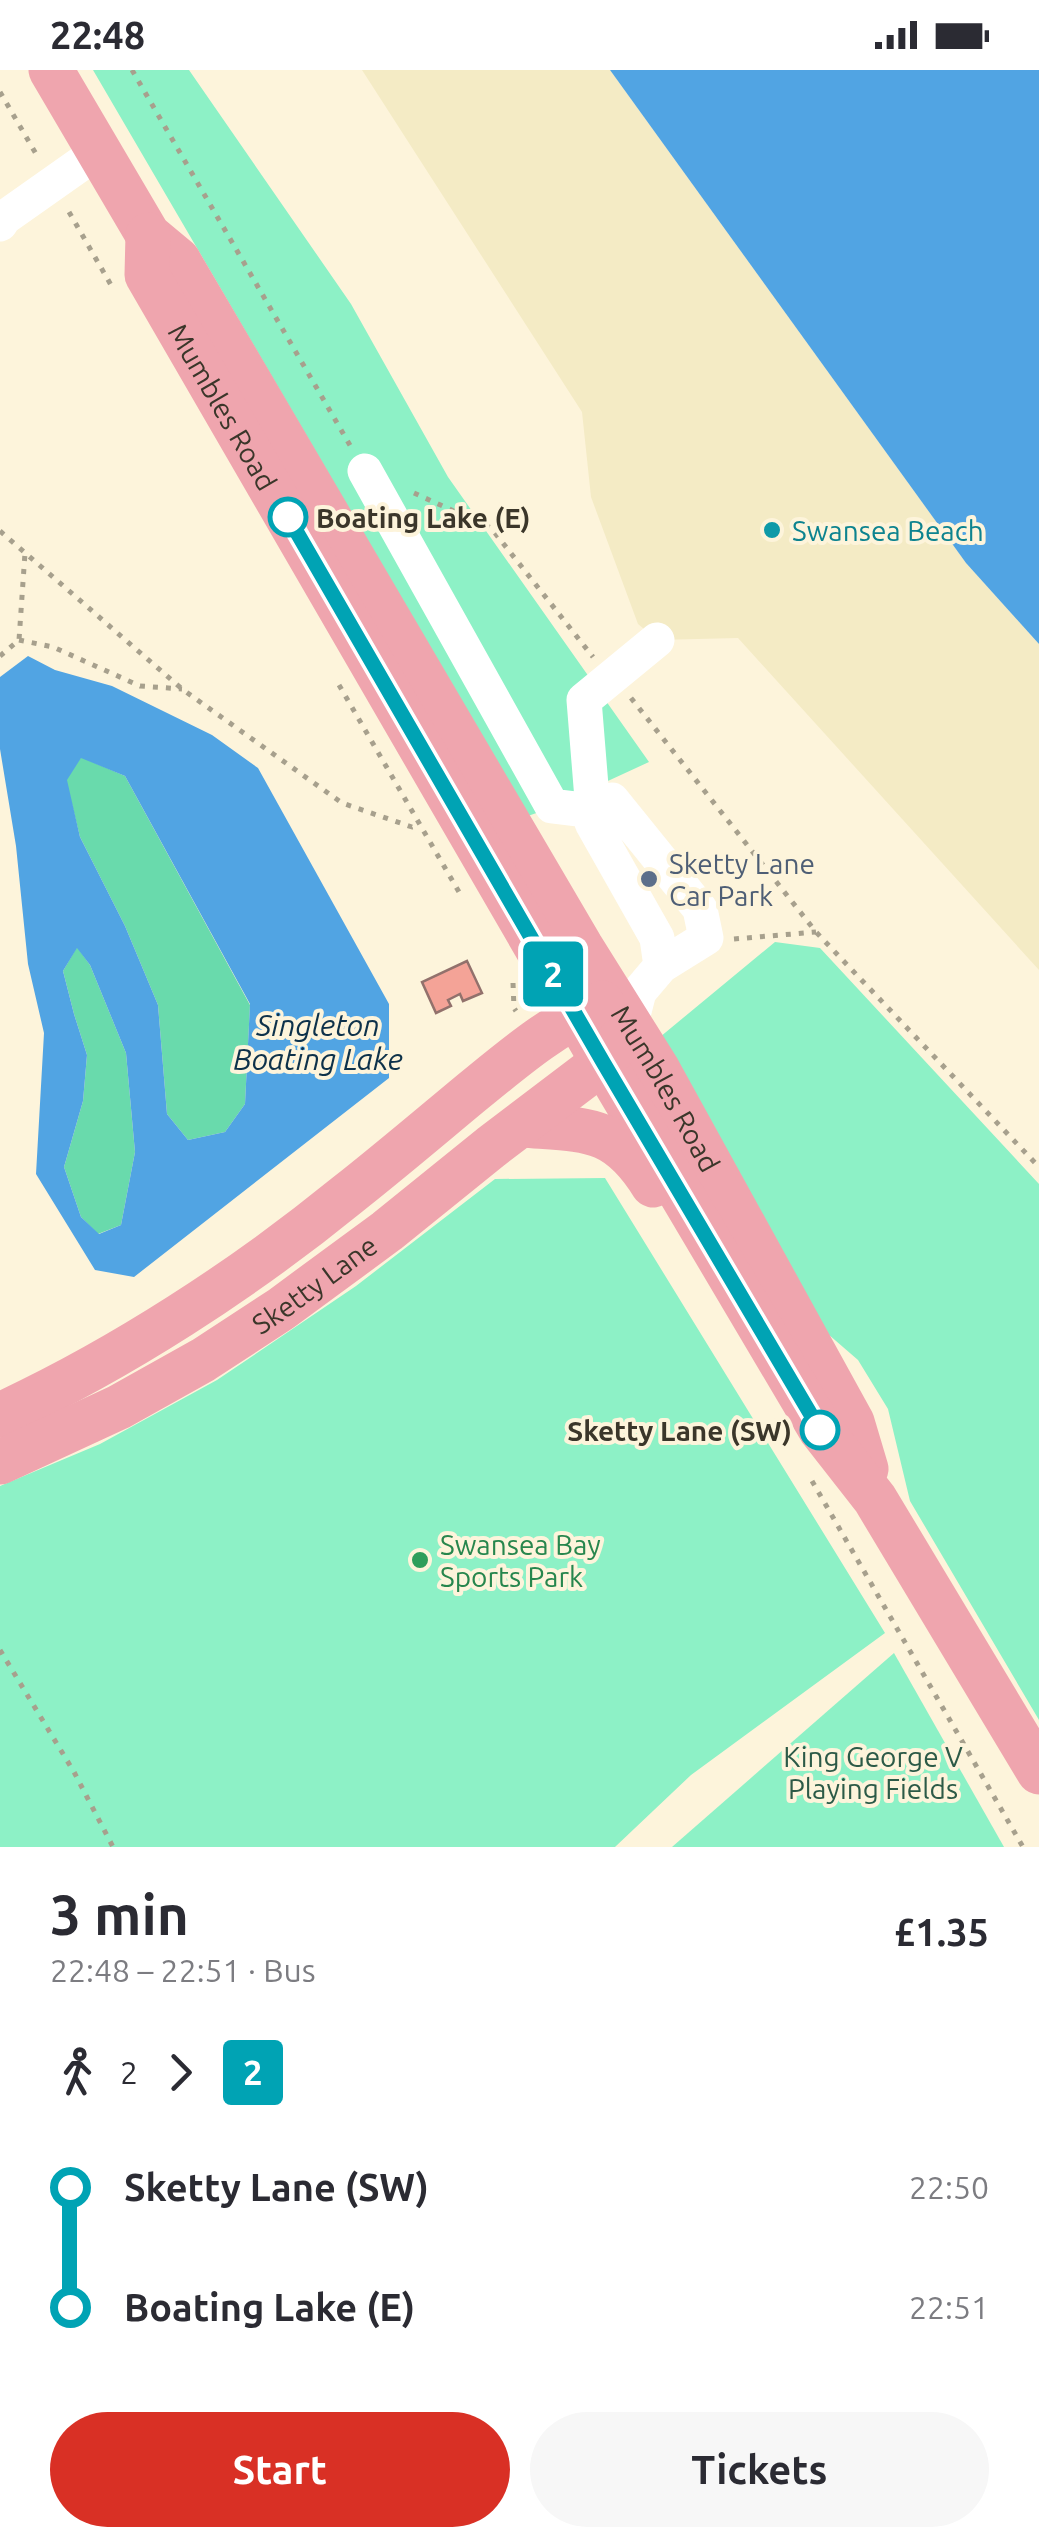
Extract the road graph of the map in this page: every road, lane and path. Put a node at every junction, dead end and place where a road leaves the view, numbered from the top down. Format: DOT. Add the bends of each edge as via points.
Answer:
graph roads {
  1 [pos="50,70"];
  2 [pos="132,70"];
  3 [pos="99,150"];
  4 [pos="0,224"];
  5 [pos="148,235"];
  6 [pos="366,471"];
  7 [pos="0,531"];
  8 [pos="25,552"];
  9 [pos="19,640"];
  10 [pos="657,640"];
  11 [pos="589,652"];
  12 [pos="0,656"];
  13 [pos="182,689"];
  14 [pos="635,702"];
  15 [pos="594,812"];
  16 [pos="419,825"];
  17 [pos="549,967"];
  18 [pos="624,1000"];
  19 [pos="537,1038"];
  20 [pos="603,1062"];
  21 [pos="523,1125"];
  22 [pos="1039,1167"];
  23 [pos="0,1415"];
  24 [pos="0,1462"];
  25 [pos="810,1477"];
  26 [pos="875,1499"];
  27 [pos="0,1650"];
  28 [pos="1039,1772"];
  29 [pos="113,1847"];
  30 [pos="1024,1847"];
  1 -- 3 [label="main road, Mumbles Road"];
  2 -- 6 [label="path"];
  3 -- 4 [label="lane"];
  3 -- 5 [label="main road, Mumbles Road"];
  5 -- 17 [label="main road, Mumbles Road" via="147,275"];
  5 -- 18 [label="main road, Mumbles Road" via="178,260"];
  6 -- 11 [label="path" via="491,528"];
  6 -- 15 [label="lane" via="552,806"];
  7 -- 8 [label="path"];
  8 -- 9 [label="path"];
  8 -- 13 [label="path"];
  9 -- 12 [label="path"];
  9 -- 13 [label="path" via="53,647 140,686"];
  10 -- 15 [label="lane" via="584,700"];
  13 -- 16 [label="path" via="342,803"];
  14 -- 22 [label="path" via="816,932"];
  15 -- 18 [label="lane" via="592,824 657,938"];
  15 -- 18 [label="lane" via="612,800 700,909 706,938"];
  17 -- 18 [label="main road, Mumbles Road"];
  17 -- 19 [label="main road"];
  18 -- 19 [label="main road, Sketty Lane"];
  18 -- 20 [label="main road, Mumbles Road"];
  18 -- 26 [label="main road, Mumbles Road" via="852,1422"];
  19 -- 23 [label="main road, Sketty Lane" via="344,1198 228,1283 109,1358"];
  20 -- 21 [label="main road, Sketty Lane"];
  20 -- 26 [label="main road, Mumbles Road" via="820,1430"];
  21 -- 24 [label="main road, Sketty Lane" via="234,1340"];
  21 -- 26 [label="main road" via="602,1134 636,1160 803,1440"];
  25 -- 30 [label="path"];
  26 -- 28 [label="main road, Mumbles Road"];
  27 -- 29 [label="path"];
}
